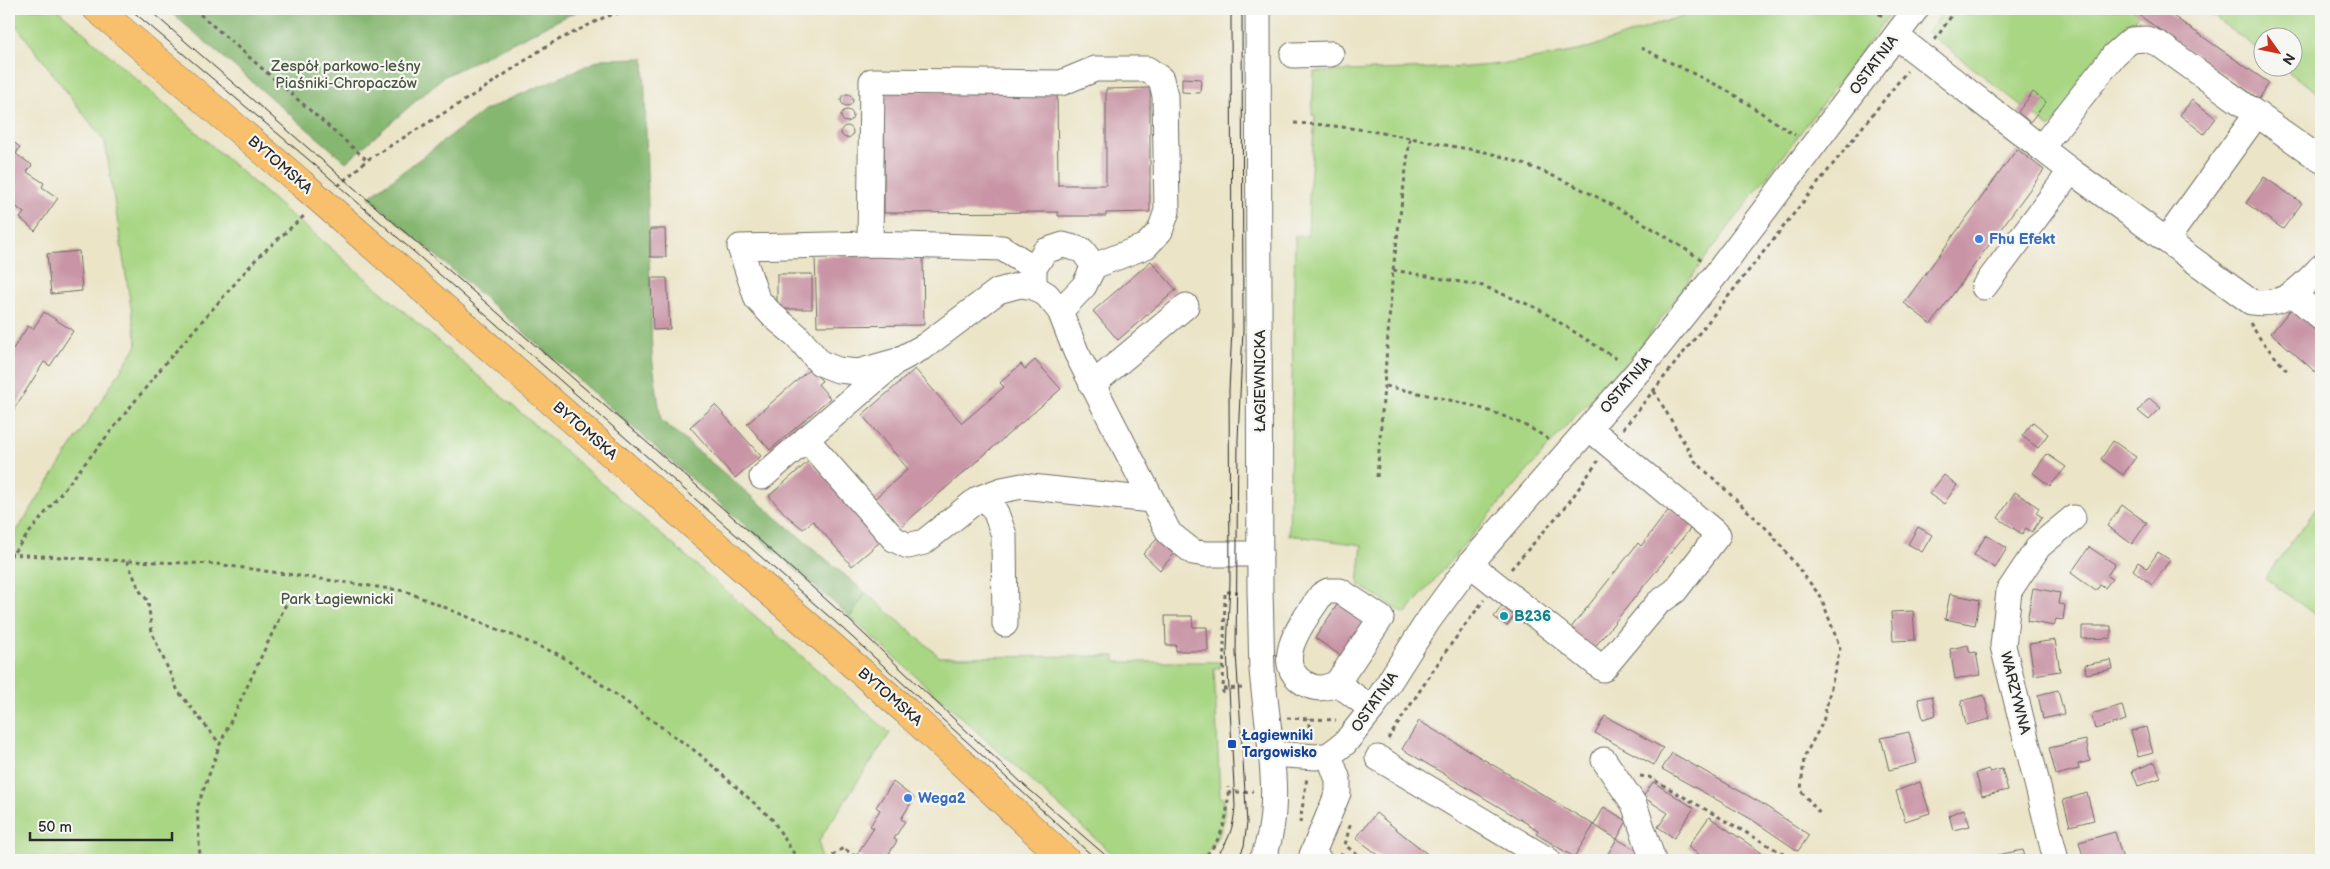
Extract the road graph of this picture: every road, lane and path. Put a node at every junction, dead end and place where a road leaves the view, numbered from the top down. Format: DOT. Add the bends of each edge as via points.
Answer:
graph roads {
  1 [pos="98,9"];
  2 [pos="194,9"];
  3 [pos="631,9"];
  4 [pos="1258,9"];
  5 [pos="1916,9"];
  6 [pos="1956,9"];
  7 [pos="1896,36"];
  8 [pos="1641,48"];
  9 [pos="1331,54"];
  10 [pos="1294,55"];
  11 [pos="1924,57"];
  12 [pos="2257,114"];
  13 [pos="1294,122"];
  14 [pos="1796,136"];
  15 [pos="1410,138"];
  16 [pos="2041,148"];
  17 [pos="367,160"];
  18 [pos="2321,160"];
  19 [pos="2071,171"];
  20 [pos="335,204"];
  21 [pos="309,212"];
  22 [pos="2167,240"];
  23 [pos="870,244"];
  24 [pos="1706,263"];
  25 [pos="1094,266"];
  26 [pos="2321,267"];
  27 [pos="1394,270"];
  28 [pos="1034,278"];
  29 [pos="1984,287"];
  30 [pos="2293,294"];
  31 [pos="1186,306"];
  32 [pos="1060,312"];
  33 [pos="2245,315"];
  34 [pos="2321,318"];
  35 [pos="897,361"];
  36 [pos="1634,367"];
  37 [pos="2288,372"];
  38 [pos="1092,385"];
  39 [pos="1386,386"];
  40 [pos="1654,391"];
  41 [pos="1589,428"];
  42 [pos="806,438"];
  43 [pos="1552,442"];
  44 [pos="1610,446"];
  45 [pos="762,477"];
  46 [pos="1376,477"];
  47 [pos="986,496"];
  48 [pos="1151,500"];
  49 [pos="2073,518"];
  50 [pos="10,554"];
  51 [pos="1260,554"];
  52 [pos="9,558"];
  53 [pos="127,561"];
  54 [pos="1470,564"];
  55 [pos="1496,584"];
  56 [pos="1246,592"];
  57 [pos="287,602"];
  58 [pos="1005,624"];
  59 [pos="1446,651"];
  60 [pos="1337,683"];
  61 [pos="1223,694"];
  62 [pos="1367,706"];
  63 [pos="1282,716"];
  64 [pos="1309,718"];
  65 [pos="1309,741"];
  66 [pos="220,744"];
  67 [pos="1271,754"];
  68 [pos="1329,755"];
  69 [pos="1378,758"];
  70 [pos="1608,766"];
  71 [pos="1307,774"];
  72 [pos="1228,787"];
  73 [pos="1253,791"];
  74 [pos="1228,794"];
  75 [pos="1821,815"];
  76 [pos="1299,830"];
  77 [pos="1314,858"];
  78 [pos="203,860"];
  79 [pos="798,860"];
  80 [pos="826,860"];
  81 [pos="861,860"];
  82 [pos="1066,860"];
  83 [pos="1202,860"];
  84 [pos="1262,860"];
  85 [pos="1548,860"];
  86 [pos="1653,860"];
  87 [pos="1794,860"];
  88 [pos="2056,860"];
  1 -- 20 [label="main road, BYTOMSKA, bridge" via="301,182"];
  2 -- 17 [label="path"];
  3 -- 17 [label="path" via="605,16 548,45"];
  4 -- 51 [label="street, ŁAGIEWNICKA"];
  5 -- 7 [label="street, OSTATNIA"];
  6 -- 11 [label="path"];
  7 -- 11 [label="street"];
  7 -- 36 [label="street, OSTATNIA" via="1717,273"];
  8 -- 14 [label="path" via="1725,89"];
  9 -- 10 [label="street"];
  11 -- 16 [label="street"];
  11 -- 40 [label="path" via="1918,65 1913,64"];
  12 -- 16 [label="street" via="2159,44 2131,40 2114,55"];
  12 -- 18 [label="street"];
  12 -- 22 [label="street"];
  13 -- 15 [label="path"];
  15 -- 24 [label="path" via="1499,156 1562,180 1636,217"];
  15 -- 27 [label="path"];
  16 -- 19 [label="street"];
  17 -- 20 [label="path"];
  19 -- 22 [label="street"];
  19 -- 29 [label="street"];
  20 -- 82 [label="main road, BYTOMSKA" via="912,716"];
  21 -- 50 [label="path" via="258,257 168,360"];
  22 -- 30 [label="street" via="2251,302 2266,304"];
  23 -- 25 [label="street" via="872,81 1061,83 1095,69 1147,69 1161,79 1165,96 1167,211 1160,231 1146,246"];
  23 -- 28 [label="street" via="1002,248"];
  23 -- 35 [label="street" via="740,247 757,299 796,335 820,363 838,370 858,372"];
  25 -- 28 [label="street" via="1082,250 1063,245 1045,251"];
  25 -- 32 [label="street" via="1084,286"];
  26 -- 30 [label="street"];
  27 -- 36 [label="path" via="1483,286 1537,308"];
  27 -- 39 [label="path"];
  28 -- 32 [label="street"];
  28 -- 35 [label="street" via="998,292 925,346"];
  30 -- 34 [label="street"];
  31 -- 38 [label="street"];
  32 -- 38 [label="street"];
  33 -- 37 [label="path"];
  35 -- 42 [label="street"];
  36 -- 40 [label="path"];
  36 -- 41 [label="street, OSTATNIA"];
  38 -- 48 [label="street"];
  39 -- 43 [label="path" via="1488,410 1537,431"];
  39 -- 46 [label="path"];
  40 -- 44 [label="path"];
  40 -- 75 [label="path" via="1694,461 1770,532 1821,597 1840,648 1823,722 1804,757 1801,791"];
  41 -- 44 [label="street"];
  41 -- 54 [label="street, OSTATNIA"];
  42 -- 45 [label="street"];
  42 -- 47 [label="street" via="894,539 908,546 924,542"];
  44 -- 55 [label="path" via="1566,505"];
  44 -- 55 [label="street" via="1718,535 1675,591 1658,603 1603,669"];
  47 -- 48 [label="street" via="1022,486"];
  47 -- 58 [label="street" via="1004,535"];
  48 -- 51 [label="street" via="1169,533 1192,552"];
  49 -- 88 [label="street, WARZYWNA" via="2039,546 2009,591 2003,646"];
  50 -- 52 [label="path"];
  50 -- 53 [label="path"];
  51 -- 67 [label="street, ŁAGIEWNICKA" via="1262,669"];
  53 -- 66 [label="path" via="148,601 152,634 178,691"];
  53 -- 79 [label="path" via="216,564 406,590 560,655 698,753 772,819"];
  54 -- 55 [label="street"];
  54 -- 62 [label="street, OSTATNIA"];
  55 -- 59 [label="path"];
  56 -- 61 [label="path" via="1225,592"];
  57 -- 66 [label="path"];
  60 -- 62 [label="street"];
  62 -- 64 [label="path" via="1352,720"];
  62 -- 68 [label="street, OSTATNIA" via="1345,743"];
  63 -- 64 [label="path"];
  64 -- 65 [label="path"];
  66 -- 78 [label="path" via="198,808 200,858"];
  67 -- 68 [label="street"];
  67 -- 84 [label="street" via="1271,828"];
  68 -- 77 [label="street" via="1338,780 1338,793"];
  69 -- 85 [label="street"];
  70 -- 86 [label="street" via="1634,804"];
  70 -- 87 [label="path" via="1649,777"];
  71 -- 76 [label="path"];
  72 -- 74 [label="path"];
  73 -- 74 [label="path"];
  74 -- 83 [label="path" via="1222,834"];
  80 -- 81 [label="path" via="844,848"];
}
